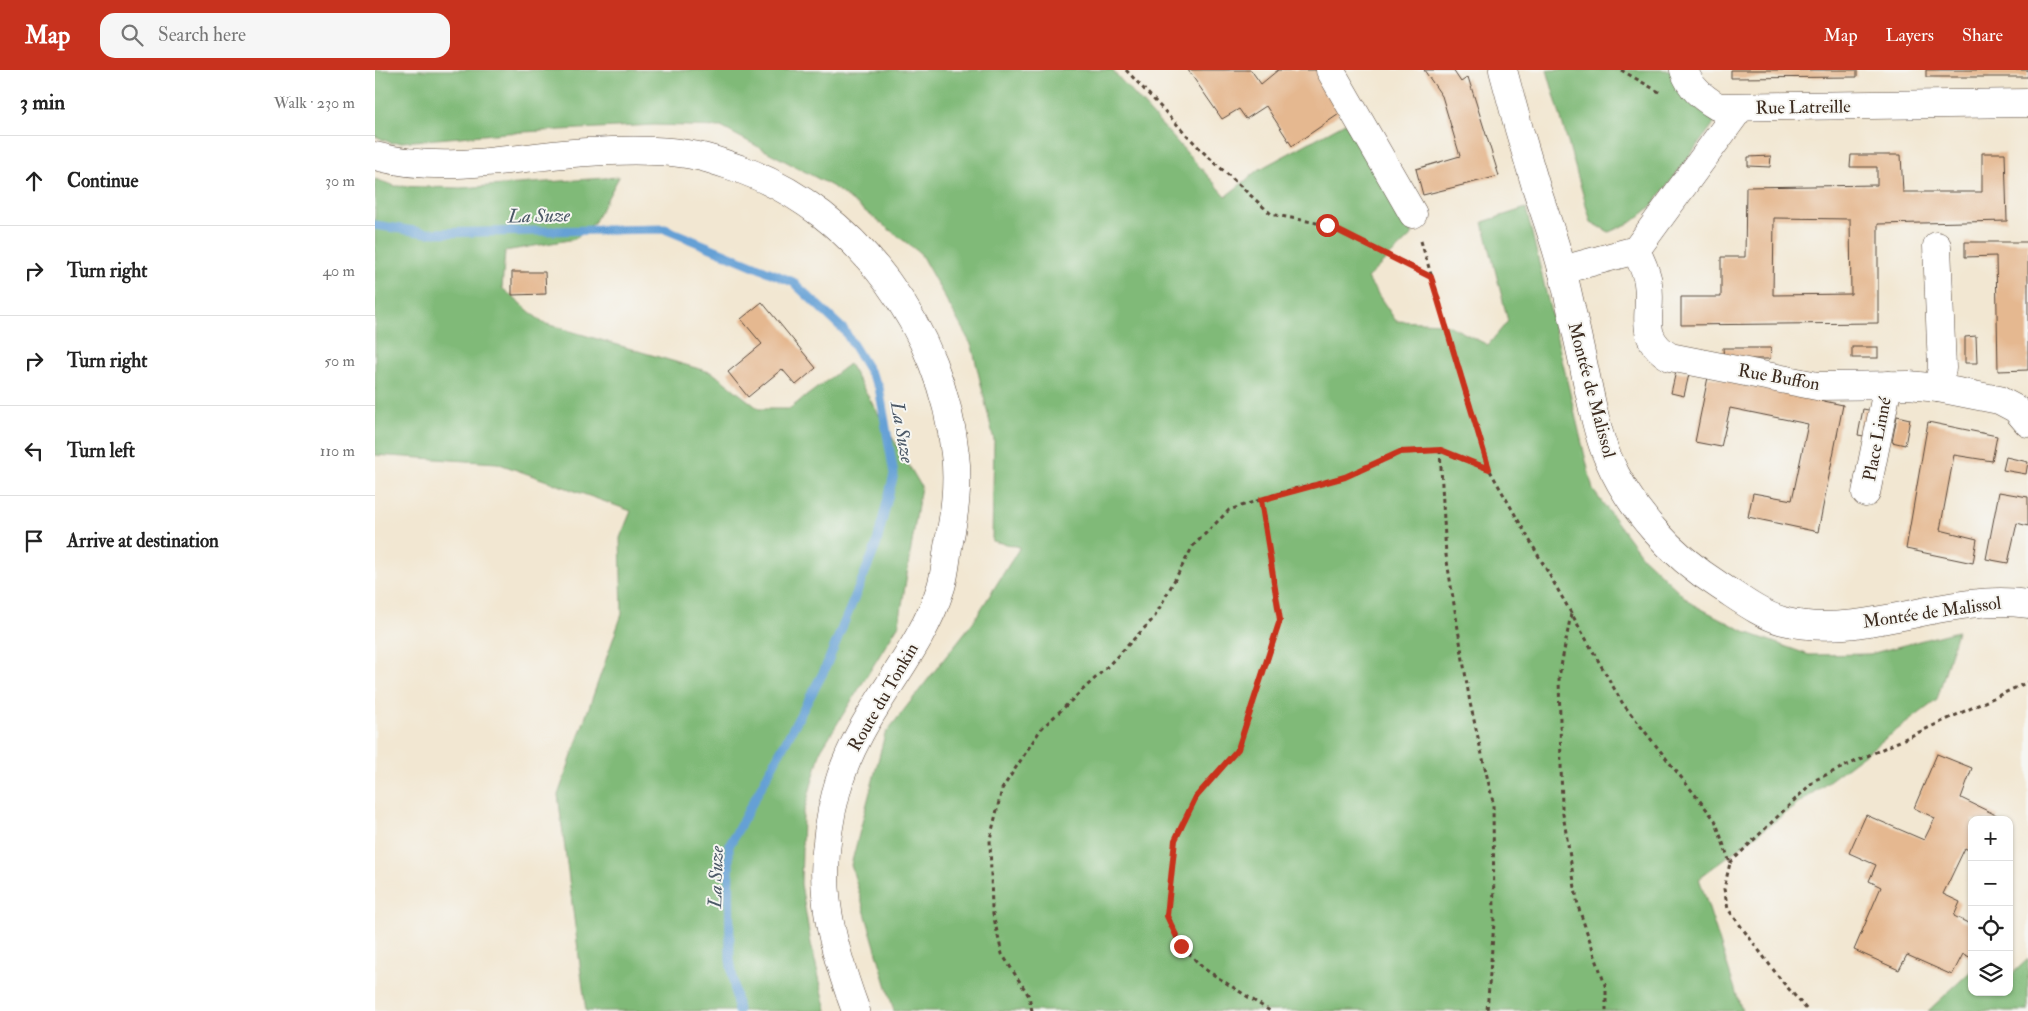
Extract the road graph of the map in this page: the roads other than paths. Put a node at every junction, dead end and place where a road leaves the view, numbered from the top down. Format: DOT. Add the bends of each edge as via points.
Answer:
graph roads {
  1 [pos="1330,70"];
  2 [pos="1488,70"];
  3 [pos="1503,70"];
  4 [pos="1684,70"];
  5 [pos="2028,103"];
  6 [pos="1740,108"];
  7 [pos="1521,138"];
  8 [pos="375,156"];
  9 [pos="1413,214"];
  10 [pos="1937,246"];
  11 [pos="1636,250"];
  12 [pos="1562,270"];
  13 [pos="1888,385"];
  14 [pos="1938,388"];
  15 [pos="2028,423"];
  16 [pos="1866,493"];
  17 [pos="2028,604"];
  18 [pos="856,1011"];
  1 -- 9 [label="street"];
  2 -- 7 [label="street, Montée de Malissol"];
  3 -- 7 [label="street, Montée de Malissol"];
  4 -- 6 [label="street" via="1688,82 1701,97 1718,107"];
  5 -- 6 [label="street, Rue Latreille"];
  6 -- 11 [label="street, Rue Latreille"];
  7 -- 12 [label="street, Montée de Malissol"];
  8 -- 18 [label="street, Route du Tonkin" via="436,165 478,164 588,152 701,156 743,170 793,193 833,222 885,280 912,321 932,357 949,411 956,457 955,508 941,587 916,643 854,740 837,787 827,837 826,911 837,959"];
  10 -- 14 [label="street" via="1942,368"];
  11 -- 12 [label="street"];
  11 -- 13 [label="street, Rue Buffon" via="1648,281 1649,337 1670,357 1817,386"];
  12 -- 17 [label="street, Montée de Malissol" via="1606,455 1625,492 1645,520 1671,548 1706,577 1751,606 1782,620 1827,626 1959,604"];
  13 -- 14 [label="street, Rue Buffon"];
  13 -- 16 [label="street, Place Linné"];
  14 -- 15 [label="street, Rue Buffon" via="1999,400 2016,409"];
}
